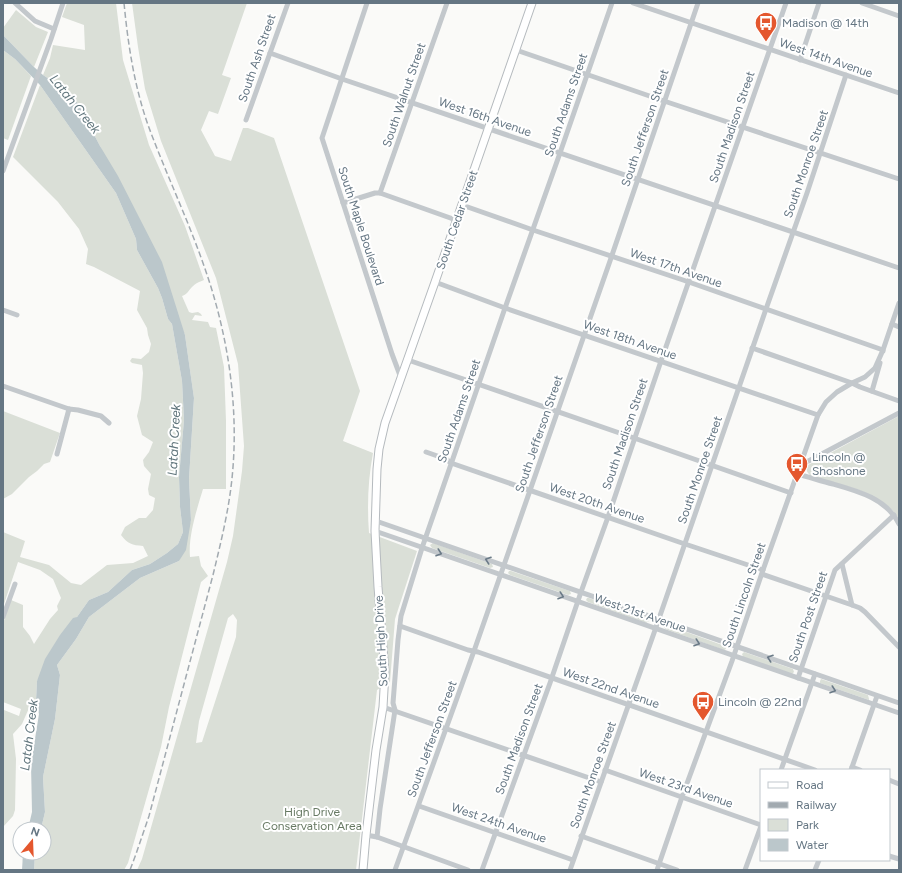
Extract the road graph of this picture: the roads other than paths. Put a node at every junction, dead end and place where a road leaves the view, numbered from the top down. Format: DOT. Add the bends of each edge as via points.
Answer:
graph roads {
  1 [pos="15,3"];
  2 [pos="63,3"];
  3 [pos="288,3"];
  4 [pos="367,3"];
  5 [pos="447,3"];
  6 [pos="532,3"];
  7 [pos="612,3"];
  8 [pos="633,3"];
  9 [pos="698,3"];
  10 [pos="786,3"];
  11 [pos="819,3"];
  12 [pos="862,3"];
  13 [pos="899,16"];
  14 [pos="691,23"];
  15 [pos="54,29"];
  16 [pos="770,49"];
  17 [pos="516,50"];
  18 [pos="270,54"];
  19 [pos="800,60"];
  20 [pos="588,74"];
  21 [pos="846,75"];
  22 [pos="342,79"];
  23 [pos="899,93"];
  24 [pos="664,101"];
  25 [pos="412,103"];
  26 [pos="246,120"];
  27 [pos="742,126"];
  28 [pos="488,129"];
  29 [pos="560,153"];
  30 [pos="820,153"];
  31 [pos="3,171"];
  32 [pos="899,179"];
  33 [pos="638,180"];
  34 [pos="380,193"];
  35 [pos="343,203"];
  36 [pos="715,205"];
  37 [pos="462,206"];
  38 [pos="456,220"];
  39 [pos="532,230"];
  40 [pos="793,232"];
  41 [pos="611,257"];
  42 [pos="899,268"];
  43 [pos="435,282"];
  44 [pos="688,282"];
  45 [pos="899,303"];
  46 [pos="505,308"];
  47 [pos="766,309"];
  48 [pos="3,310"];
  49 [pos="17,316"];
  50 [pos="892,324"];
  51 [pos="899,327"];
  52 [pos="584,335"];
  53 [pos="752,348"];
  54 [pos="883,350"];
  55 [pos="408,360"];
  56 [pos="661,361"];
  57 [pos="401,378"];
  58 [pos="852,383"];
  59 [pos="479,385"];
  60 [pos="3,386"];
  61 [pos="738,388"];
  62 [pos="872,391"];
  63 [pos="899,401"];
  64 [pos="69,409"];
  65 [pos="557,412"];
  66 [pos="899,413"];
  67 [pos="818,415"];
  68 [pos="109,423"];
  69 [pos="382,436"];
  70 [pos="634,438"];
  71 [pos="426,452"];
  72 [pos="57,454"];
  73 [pos="451,462"];
  74 [pos="801,465"];
  75 [pos="712,466"];
  76 [pos="797,474"];
  77 [pos="530,490"];
  78 [pos="791,493"];
  79 [pos="894,515"];
  80 [pos="608,517"];
  81 [pos="376,521"];
  82 [pos="899,524"];
  83 [pos="375,531"];
  84 [pos="425,538"];
  85 [pos="685,544"];
  86 [pos="422,548"];
  87 [pos="842,564"];
  88 [pos="503,566"];
  89 [pos="762,572"];
  90 [pos="500,575"];
  91 [pos="15,584"];
  92 [pos="581,592"];
  93 [pos="826,596"];
  94 [pos="577,602"];
  95 [pos="852,605"];
  96 [pos="3,617"];
  97 [pos="659,620"];
  98 [pos="400,626"];
  99 [pos="656,629"];
  100 [pos="737,647"];
  101 [pos="899,647"];
  102 [pos="474,651"];
  103 [pos="734,656"];
  104 [pos="801,669"];
  105 [pos="815,674"];
  106 [pos="552,678"];
  107 [pos="798,678"];
  108 [pos="812,683"];
  109 [pos="876,696"];
  110 [pos="874,704"];
  111 [pos="899,704"];
  112 [pos="629,705"];
  113 [pos="384,707"];
  114 [pos="395,710"];
  115 [pos="899,713"];
  116 [pos="446,728"];
  117 [pos="707,732"];
  118 [pos="524,755"];
  119 [pos="784,759"];
  120 [pos="781,769"];
  121 [pos="812,769"];
  122 [pos="851,769"];
  123 [pos="605,770"];
  124 [pos="601,782"];
  125 [pos="682,797"];
  126 [pos="419,806"];
  127 [pos="760,825"];
  128 [pos="760,828"];
  129 [pos="496,833"];
  130 [pos="366,835"];
  131 [pos="582,836"];
  132 [pos="377,837"];
  133 [pos="403,847"];
  134 [pos="573,860"];
  135 [pos="660,864"];
  136 [pos="363,870"];
  137 [pos="395,870"];
  138 [pos="468,870"];
  139 [pos="482,870"];
  140 [pos="570,870"];
  141 [pos="657,870"];
  142 [pos="677,870"];
  143 [pos="745,870"];
  1 -- 15 [label="street" via="36,21"];
  2 -- 15 [label="street"];
  3 -- 18 [label="street, South Ash Street"];
  4 -- 22 [label="street, South Maple Boulevard"];
  5 -- 25 [label="street, South Walnut Street"];
  6 -- 17 [label="main road, South Cedar Street"];
  7 -- 20 [label="street, South Adams Street"];
  8 -- 14 [label="street, West 14th Avenue"];
  9 -- 14 [label="street, South Jefferson Street"];
  10 -- 16 [label="street, South Madison Street"];
  11 -- 19 [label="street"];
  12 -- 13 [label="street"];
  14 -- 16 [label="street, West 14th Avenue"];
  14 -- 24 [label="street, South Jefferson Street"];
  15 -- 31 [label="street"];
  16 -- 19 [label="street, West 14th Avenue"];
  16 -- 27 [label="street, South Madison Street"];
  17 -- 20 [label="street"];
  17 -- 28 [label="main road, South Cedar Street"];
  18 -- 22 [label="street, West 16th Avenue"];
  18 -- 26 [label="street, South Ash Street"];
  19 -- 21 [label="street, West 14th Avenue"];
  20 -- 24 [label="street"];
  20 -- 29 [label="street, South Adams Street"];
  21 -- 23 [label="street, West 14th Avenue"];
  21 -- 30 [label="street, South Monroe Street"];
  22 -- 25 [label="street, West 16th Avenue"];
  22 -- 35 [label="street, South Maple Boulevard" via="322,138"];
  24 -- 27 [label="street"];
  24 -- 33 [label="street, South Jefferson Street"];
  25 -- 28 [label="street, West 16th Avenue"];
  25 -- 34 [label="street, South Walnut Street"];
  27 -- 30 [label="street"];
  27 -- 36 [label="street, South Madison Street"];
  28 -- 29 [label="street, West 16th Avenue"];
  28 -- 37 [label="main road, South Cedar Street"];
  29 -- 33 [label="street, West 16th Avenue"];
  29 -- 39 [label="street, South Adams Street"];
  30 -- 32 [label="street"];
  30 -- 40 [label="street, South Monroe Street"];
  33 -- 36 [label="street, West 16th Avenue"];
  33 -- 41 [label="street, South Jefferson Street"];
  34 -- 35 [label="street"];
  34 -- 38 [label="street"];
  35 -- 57 [label="street, South Maple Boulevard"];
  36 -- 40 [label="street, West 16th Avenue"];
  36 -- 44 [label="street, South Madison Street"];
  37 -- 38 [label="main road, South Cedar Street"];
  37 -- 39 [label="street, West 17th Avenue"];
  38 -- 43 [label="main road, South Cedar Street"];
  39 -- 41 [label="street, West 17th Avenue"];
  39 -- 46 [label="street, South Adams Street"];
  40 -- 42 [label="street, West 16th Avenue"];
  40 -- 47 [label="street, South Monroe Street"];
  41 -- 44 [label="street, West 17th Avenue"];
  41 -- 52 [label="street, South Jefferson Street"];
  43 -- 46 [label="street, West 18th Avenue"];
  43 -- 55 [label="main road, South Cedar Street"];
  44 -- 47 [label="street, West 17th Avenue"];
  44 -- 56 [label="street, South Madison Street"];
  45 -- 50 [label="street, South Lincoln Street"];
  46 -- 52 [label="street, West 18th Avenue"];
  46 -- 59 [label="street, South Adams Street"];
  47 -- 53 [label="street, South Monroe Street"];
  47 -- 54 [label="street, West 17th Avenue"];
  48 -- 49 [label="street"];
  50 -- 51 [label="street"];
  50 -- 54 [label="street, South Lincoln Street"];
  52 -- 56 [label="street, West 18th Avenue"];
  52 -- 65 [label="street, South Jefferson Street"];
  53 -- 58 [label="street"];
  53 -- 61 [label="street, South Monroe Street"];
  54 -- 58 [label="street, South Lincoln Street" via="874,368 865,377"];
  54 -- 62 [label="street, South Lincoln Street"];
  55 -- 57 [label="main road, South Cedar Street"];
  55 -- 59 [label="street"];
  56 -- 61 [label="street, West 18th Avenue"];
  56 -- 70 [label="street, South Madison Street"];
  57 -- 69 [label="main road, South Cedar Street"];
  58 -- 62 [label="street"];
  58 -- 67 [label="street, South Lincoln Street" via="826,402"];
  59 -- 65 [label="street"];
  59 -- 73 [label="street, South Adams Street"];
  60 -- 64 [label="street"];
  61 -- 67 [label="street, West 18th Avenue"];
  61 -- 75 [label="street, South Monroe Street"];
  62 -- 63 [label="street"];
  64 -- 68 [label="street" via="101,416"];
  64 -- 72 [label="street"];
  65 -- 70 [label="street"];
  65 -- 77 [label="street, South Jefferson Street"];
  66 -- 74 [label="street"];
  67 -- 74 [label="street, South Lincoln Street"];
  69 -- 81 [label="main road, South High Drive" via="377,469"];
  70 -- 75 [label="street"];
  70 -- 80 [label="street, South Madison Street"];
  71 -- 73 [label="street, West 20th Avenue"];
  73 -- 77 [label="street, West 20th Avenue"];
  73 -- 84 [label="street, South Adams Street"];
  74 -- 76 [label="street, South Lincoln Street"];
  75 -- 78 [label="street"];
  75 -- 85 [label="street, South Monroe Street"];
  76 -- 78 [label="street, South Lincoln Street"];
  76 -- 79 [label="street" via="861,493 878,501"];
  77 -- 80 [label="street, West 20th Avenue"];
  77 -- 88 [label="street, South Jefferson Street"];
  78 -- 89 [label="street, South Lincoln Street"];
  79 -- 82 [label="street"];
  79 -- 87 [label="street, South Post Street"];
  80 -- 85 [label="street, West 20th Avenue"];
  80 -- 92 [label="street, South Madison Street"];
  81 -- 83 [label="main road, South High Drive"];
  81 -- 84 [label="street, West 21st Avenue"];
  83 -- 86 [label="street, West 21st Avenue"];
  83 -- 113 [label="main road, South High Drive" via="385,672"];
  84 -- 86 [label="street, South Adams Street"];
  88 -- 84 [label="street, West 21st Avenue, one-way"];
  85 -- 89 [label="street, West 20th Avenue"];
  85 -- 97 [label="street, South Monroe Street"];
  86 -- 90 [label="street, West 21st Avenue, one-way"];
  86 -- 98 [label="street, South Adams Street"];
  87 -- 93 [label="street, South Post Street" via="835,570"];
  87 -- 95 [label="street"];
  88 -- 90 [label="street, South Jefferson Street"];
  88 -- 92 [label="street, West 21st Avenue"];
  89 -- 93 [label="street, West 20th Avenue"];
  89 -- 100 [label="street, South Lincoln Street"];
  90 -- 94 [label="street, West 21st Avenue, one-way"];
  90 -- 102 [label="street, South Jefferson Street"];
  91 -- 96 [label="street"];
  92 -- 94 [label="street, South Madison Street"];
  92 -- 97 [label="street, West 21st Avenue"];
  93 -- 95 [label="street, West 20th Avenue"];
  93 -- 104 [label="street, South Post Street"];
  94 -- 99 [label="street, West 21st Avenue"];
  94 -- 106 [label="street, South Madison Street"];
  95 -- 101 [label="street, West 20th Avenue" via="865,612"];
  97 -- 99 [label="street, South Monroe Street"];
  97 -- 100 [label="street, West 21st Avenue"];
  98 -- 102 [label="street, West 22nd Avenue"];
  98 -- 114 [label="street, South Adams Street" via="393,703"];
  99 -- 103 [label="street, West 21st Avenue, one-way"];
  99 -- 112 [label="street, South Monroe Street"];
  100 -- 103 [label="street, South Lincoln Street"];
  104 -- 100 [label="street, West 21st Avenue, one-way"];
  102 -- 106 [label="street, West 22nd Avenue"];
  102 -- 116 [label="street, South Jefferson Street"];
  103 -- 107 [label="street, West 21st Avenue"];
  103 -- 117 [label="street, South Lincoln Street"];
  104 -- 105 [label="street, West 21st Avenue"];
  104 -- 107 [label="street, South Post Street"];
  105 -- 108 [label="street"];
  105 -- 109 [label="street, West 21st Avenue"];
  106 -- 112 [label="street, West 22nd Avenue"];
  106 -- 118 [label="street, South Madison Street"];
  107 -- 108 [label="street, West 21st Avenue"];
  108 -- 110 [label="street, West 21st Avenue, one-way"];
  108 -- 119 [label="street"];
  109 -- 110 [label="street"];
  109 -- 111 [label="street, West 21st Avenue"];
  110 -- 115 [label="street, West 21st Avenue"];
  110 -- 122 [label="street"];
  112 -- 117 [label="street, West 22nd Avenue"];
  112 -- 123 [label="street, South Monroe Street"];
  113 -- 114 [label="street"];
  113 -- 130 [label="main road, South High Drive"];
  114 -- 116 [label="street"];
  114 -- 132 [label="street, South Adams Street"];
  116 -- 118 [label="street"];
  116 -- 126 [label="street, South Jefferson Street"];
  117 -- 119 [label="street, West 22nd Avenue"];
  117 -- 125 [label="street, South Lincoln Street"];
  118 -- 124 [label="street"];
  118 -- 129 [label="street, South Madison Street"];
  119 -- 120 [label="street"];
  119 -- 121 [label="street, West 22nd Avenue"];
  123 -- 124 [label="street, South Monroe Street"];
  123 -- 125 [label="street, West 23rd Avenue"];
  124 -- 131 [label="street, South Monroe Street"];
  125 -- 127 [label="street, West 23rd Avenue"];
  125 -- 135 [label="street, South Lincoln Street"];
  126 -- 129 [label="street, West 24th Avenue"];
  126 -- 133 [label="street, South Jefferson Street"];
  128 -- 143 [label="street"];
  129 -- 134 [label="street, West 24th Avenue"];
  129 -- 139 [label="street, South Madison Street"];
  130 -- 132 [label="street"];
  130 -- 136 [label="main road, South High Drive"];
  131 -- 134 [label="street, South Monroe Street"];
  131 -- 135 [label="street"];
  132 -- 133 [label="street"];
  133 -- 137 [label="street, South Jefferson Street"];
  133 -- 138 [label="street"];
  134 -- 140 [label="street, South Monroe Street"];
  135 -- 141 [label="street, South Lincoln Street"];
  135 -- 142 [label="street"];
}
